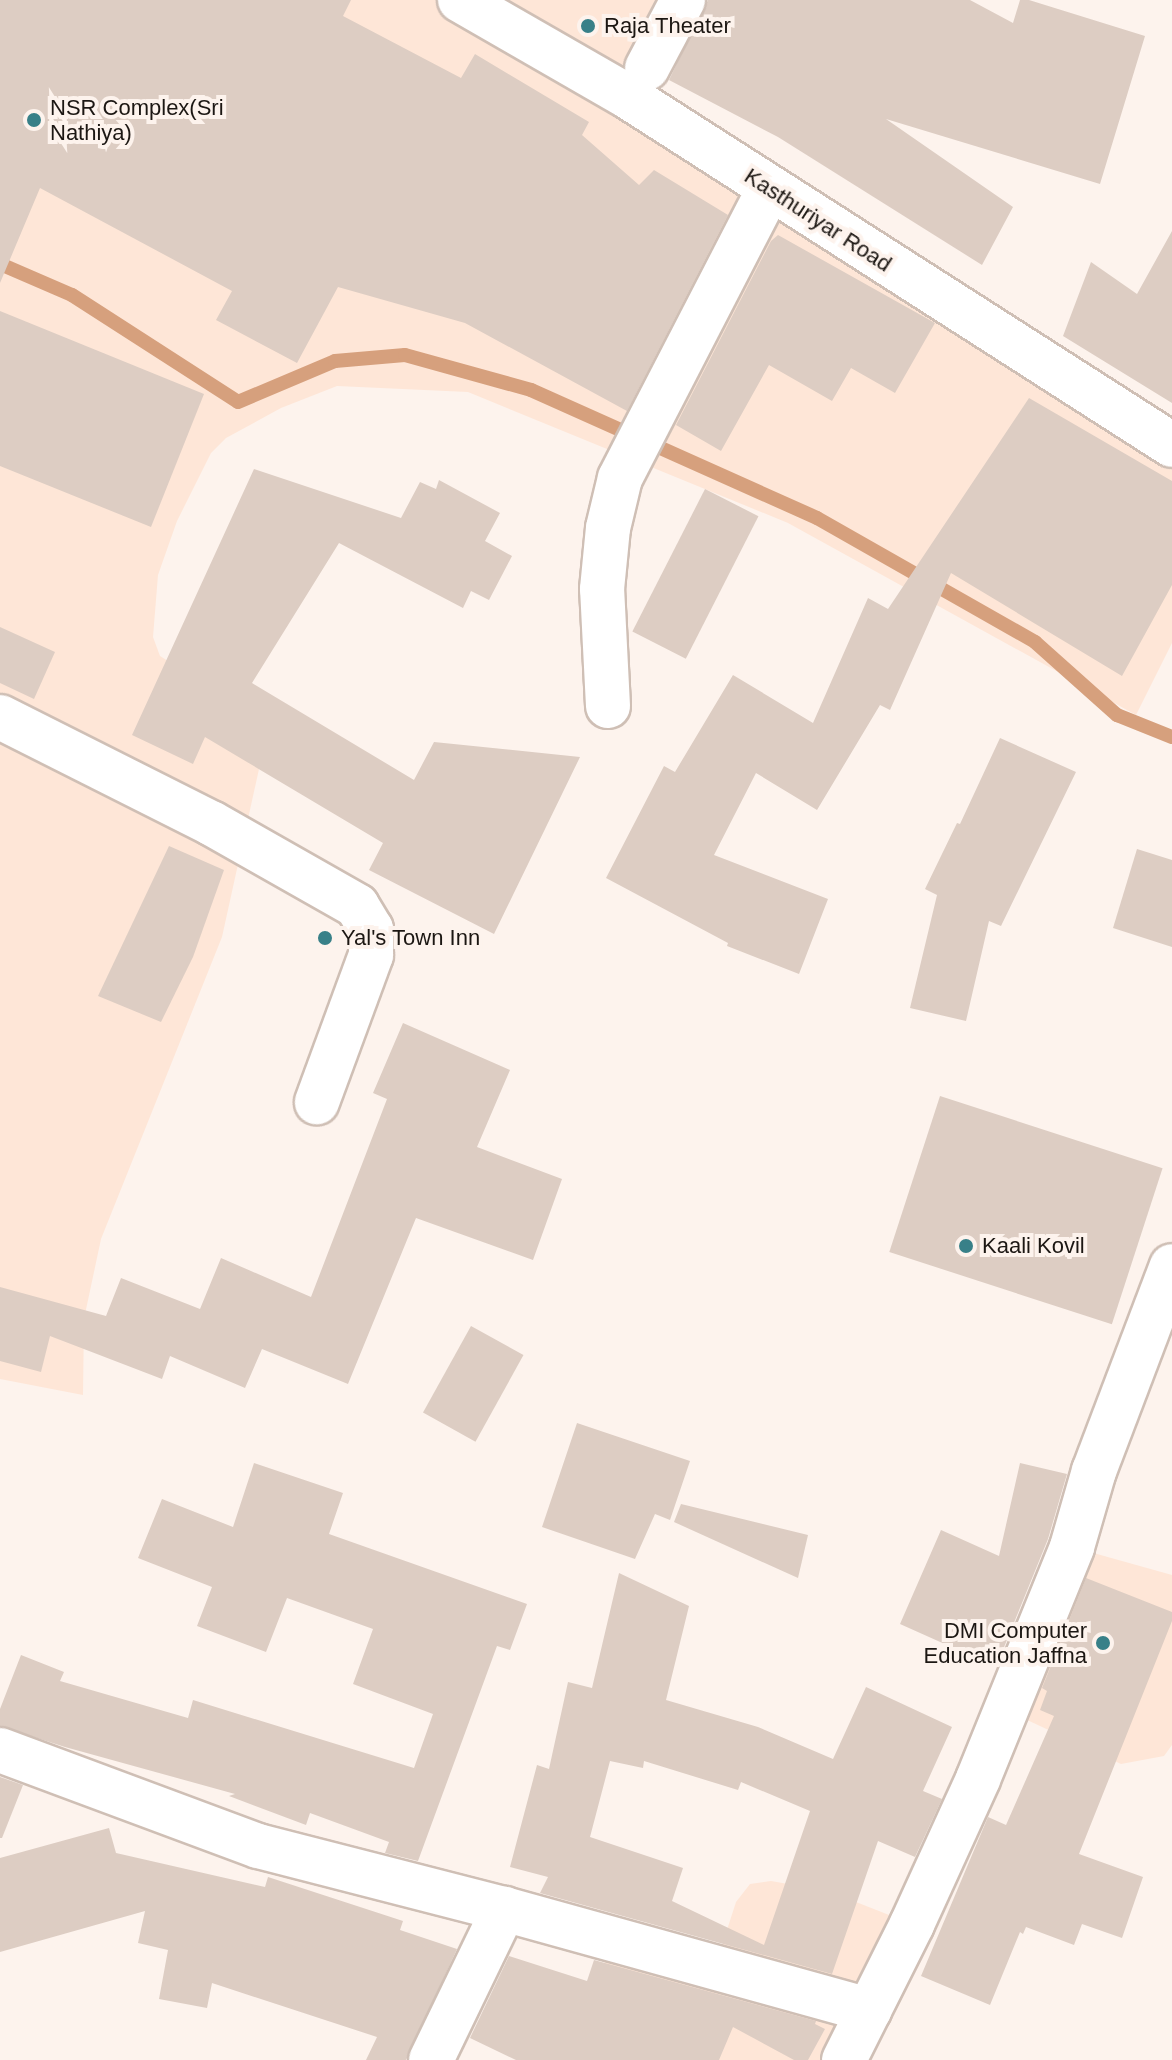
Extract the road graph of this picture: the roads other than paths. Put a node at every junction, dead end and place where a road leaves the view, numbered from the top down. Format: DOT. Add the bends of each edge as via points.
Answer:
graph roads {
  1 [pos="460,0"];
  2 [pos="683,0"];
  3 [pos="647,68"];
  4 [pos="770,188"];
  5 [pos="1172,445"];
  6 [pos="608,706"];
  7 [pos="0,717"];
  8 [pos="317,1102"];
  9 [pos="1172,1266"];
  10 [pos="0,1750"];
  11 [pos="504,1909"];
  12 [pos="869,2010"];
  13 [pos="431,2060"];
  14 [pos="844,2060"];
  1 -- 4 [label="street, Kasthuriyar Road" via="627,96"];
  2 -- 3 [label="street"];
  4 -- 5 [label="street, Kasthuriyar Road"];
  4 -- 6 [label="street" via="620,478 602,589"];
  7 -- 8 [label="street" via="211,823 357,906 371,929 371,955"];
  9 -- 12 [label="street" via="1094,1471 1067,1561 978,1779"];
  10 -- 11 [label="street" via="258,1846"];
  11 -- 12 [label="street"];
  11 -- 13 [label="street"];
  12 -- 14 [label="street"];
}
